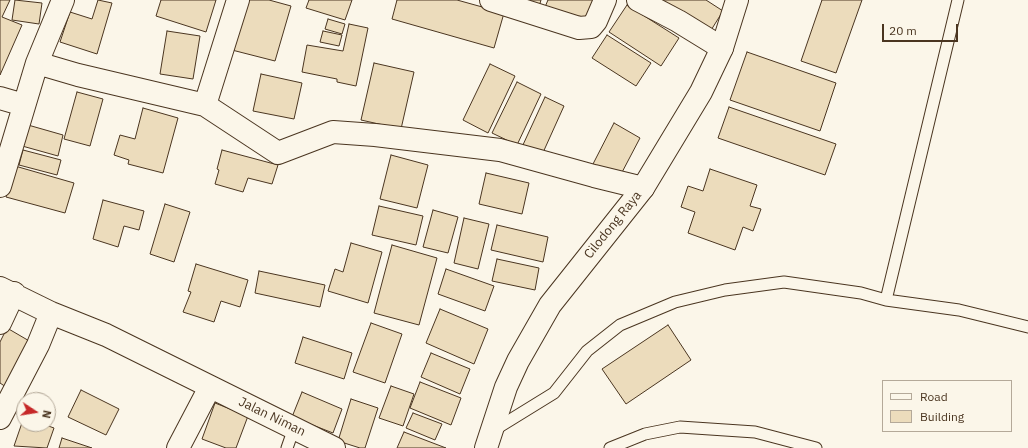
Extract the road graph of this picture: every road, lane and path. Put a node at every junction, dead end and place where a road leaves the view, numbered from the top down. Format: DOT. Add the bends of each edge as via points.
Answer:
graph roads {
  1 [pos="63,0"];
  2 [pos="238,0"];
  3 [pos="491,0"];
  4 [pos="605,0"];
  5 [pos="638,0"];
  6 [pos="737,0"];
  7 [pos="958,0"];
  8 [pos="722,48"];
  9 [pos="37,63"];
  10 [pos="0,98"];
  11 [pos="24,105"];
  12 [pos="205,105"];
  13 [pos="0,186"];
  14 [pos="643,188"];
  15 [pos="7,291"];
  16 [pos="886,300"];
  17 [pos="51,313"];
  18 [pos="0,323"];
  19 [pos="1028,328"];
  20 [pos="210,387"];
  21 [pos="0,418"];
  22 [pos="294,428"];
  23 [pos="489,439"];
  24 [pos="178,448"];
  25 [pos="287,448"];
  26 [pos="334,448"];
  27 [pos="610,448"];
  28 [pos="816,448"];
  1 -- 9 [label="street"];
  2 -- 12 [label="street"];
  3 -- 4 [label="street" via="579,28 591,27"];
  5 -- 8 [label="street"];
  6 -- 8 [label="street, Cilodong Raya"];
  7 -- 16 [label="lane"];
  8 -- 14 [label="street, Cilodong Raya" via="701,92"];
  9 -- 11 [label="street"];
  9 -- 12 [label="street"];
  10 -- 11 [label="street"];
  11 -- 13 [label="street"];
  12 -- 14 [label="street" via="278,153 333,132 375,135 500,150"];
  14 -- 23 [label="street, Cilodong Raya" via="550,305 506,387"];
  15 -- 17 [label="street, Jalan Niman"];
  15 -- 18 [label="street"];
  16 -- 19 [label="lane" via="959,310"];
  16 -- 23 [label="lane" via="861,293 784,282 726,290 675,302 620,325 587,351 554,392"];
  17 -- 20 [label="street, Jalan Niman" via="106,335"];
  17 -- 21 [label="street" via="38,345"];
  20 -- 22 [label="street, Jalan Niman"];
  20 -- 24 [label="street"];
  22 -- 25 [label="lane"];
  22 -- 26 [label="street, Jalan Niman"];
  27 -- 28 [label="lane" via="645,434 680,427 755,432"];
}
